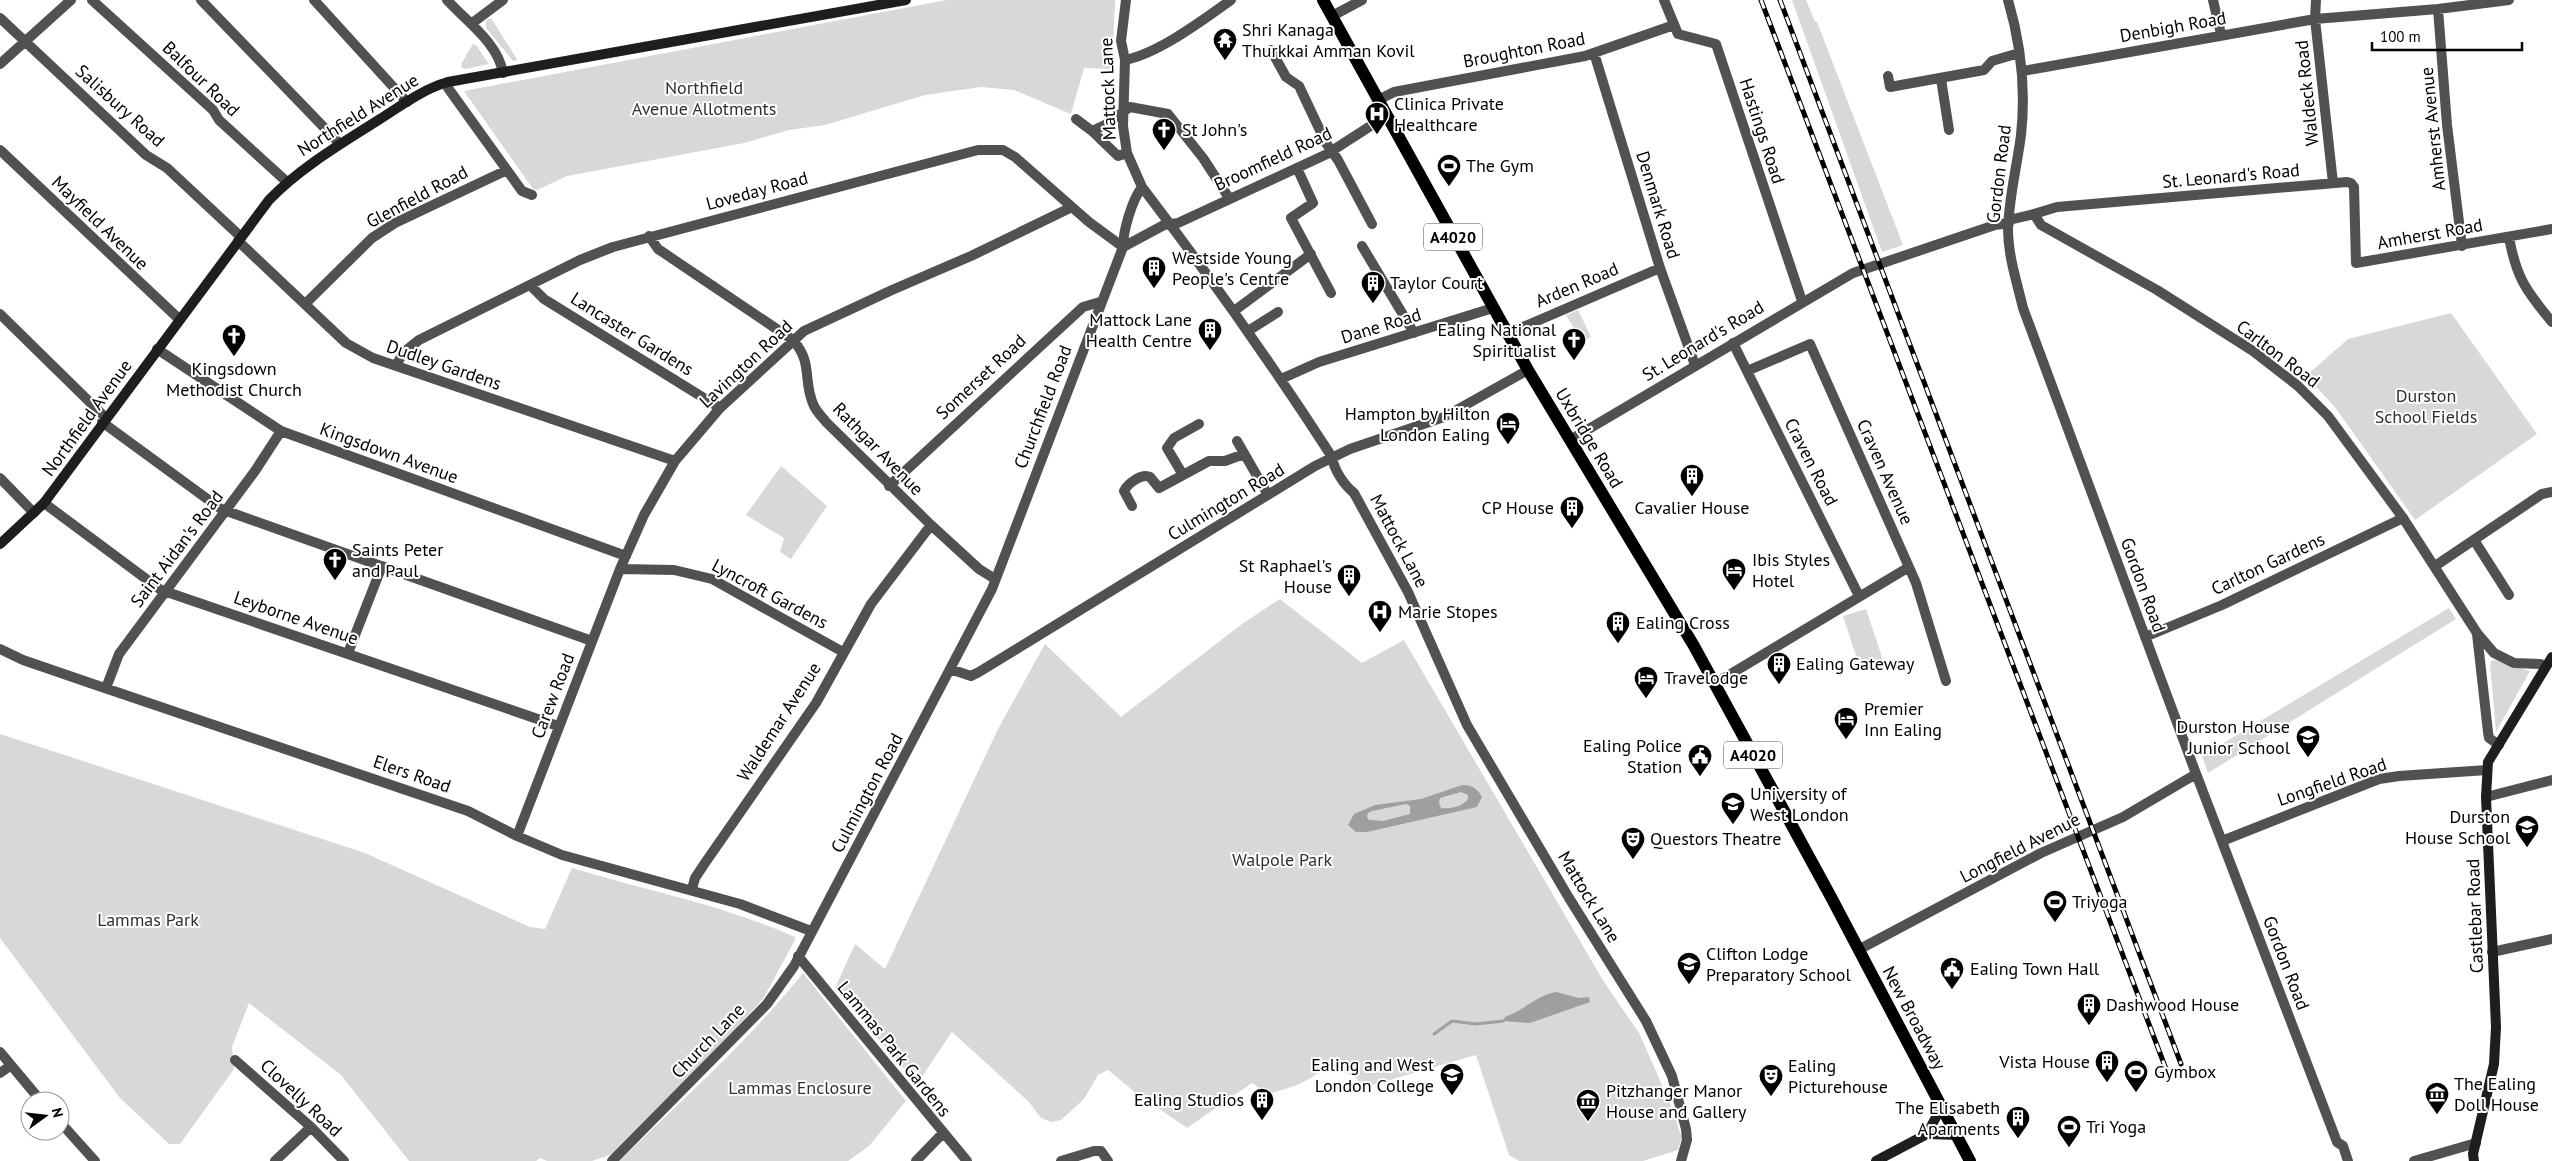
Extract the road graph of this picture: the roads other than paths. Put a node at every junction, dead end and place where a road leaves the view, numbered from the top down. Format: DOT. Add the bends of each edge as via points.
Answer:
graph roads {
  1 [pos="71,0"];
  2 [pos="92,0"];
  3 [pos="201,0"];
  4 [pos="314,0"];
  5 [pos="447,0"];
  6 [pos="503,0"];
  7 [pos="906,0"];
  8 [pos="1126,0"];
  9 [pos="1231,0"];
  10 [pos="1323,0"];
  11 [pos="1362,0"];
  12 [pos="1664,0"];
  13 [pos="2008,0"];
  14 [pos="2213,0"];
  15 [pos="2316,0"];
  16 [pos="2509,0"];
  17 [pos="2493,1"];
  18 [pos="2438,9"];
  19 [pos="1332,16"];
  20 [pos="0,18"];
  21 [pos="2316,19"];
  22 [pos="471,24"];
  23 [pos="1674,25"];
  24 [pos="2221,34"];
  25 [pos="26,43"];
  26 [pos="1271,50"];
  27 [pos="1594,53"];
  28 [pos="2019,53"];
  29 [pos="1126,60"];
  30 [pos="0,64"];
  31 [pos="2023,71"];
  32 [pos="503,73"];
  33 [pos="1888,76"];
  34 [pos="1941,79"];
  35 [pos="448,82"];
  36 [pos="1378,100"];
  37 [pos="407,102"];
  38 [pos="1122,110"];
  39 [pos="1386,116"];
  40 [pos="1076,119"];
  41 [pos="1949,130"];
  42 [pos="1092,131"];
  43 [pos="340,144"];
  44 [pos="0,150"];
  45 [pos="1332,152"];
  46 [pos="1127,153"];
  47 [pos="1297,168"];
  48 [pos="507,170"];
  49 [pos="287,182"];
  50 [pos="2333,183"];
  51 [pos="1142,187"];
  52 [pos="532,195"];
  53 [pos="1229,198"];
  54 [pos="1072,207"];
  55 [pos="2034,214"];
  56 [pos="2009,222"];
  57 [pos="1170,224"];
  58 [pos="1372,224"];
  59 [pos="2552,229"];
  60 [pos="649,236"];
  61 [pos="2509,237"];
  62 [pos="239,239"];
  63 [pos="1362,246"];
  64 [pos="2462,246"];
  65 [pos="1123,247"];
  66 [pos="1311,254"];
  67 [pos="2356,263"];
  68 [pos="1660,268"];
  69 [pos="530,285"];
  70 [pos="1331,293"];
  71 [pos="1802,301"];
  72 [pos="1100,302"];
  73 [pos="306,303"];
  74 [pos="1493,308"];
  75 [pos="1234,311"];
  76 [pos="1278,312"];
  77 [pos="0,314"];
  78 [pos="179,319"];
  79 [pos="2552,322"];
  80 [pos="1248,332"];
  81 [pos="1414,333"];
  82 [pos="1507,334"];
  83 [pos="793,340"];
  84 [pos="1733,343"];
  85 [pos="157,349"];
  86 [pos="396,365"];
  87 [pos="1695,365"];
  88 [pos="1528,370"];
  89 [pos="1747,370"];
  90 [pos="1281,379"];
  91 [pos="720,408"];
  92 [pos="104,420"];
  93 [pos="1199,424"];
  94 [pos="281,431"];
  95 [pos="1570,440"];
  96 [pos="1237,441"];
  97 [pos="1244,454"];
  98 [pos="1332,457"];
  99 [pos="675,461"];
  100 [pos="1183,475"];
  101 [pos="0,478"];
  102 [pos="888,486"];
  103 [pos="2552,492"];
  104 [pos="1268,495"];
  105 [pos="44,503"];
  106 [pos="1132,506"];
  107 [pos="226,511"];
  108 [pos="34,513"];
  109 [pos="2403,518"];
  110 [pos="931,525"];
  111 [pos="2474,540"];
  112 [pos="0,544"];
  113 [pos="626,556"];
  114 [pos="382,566"];
  115 [pos="1910,566"];
  116 [pos="2435,566"];
  117 [pos="620,569"];
  118 [pos="996,579"];
  119 [pos="166,592"];
  120 [pos="2509,595"];
  121 [pos="1859,596"];
  122 [pos="2477,633"];
  123 [pos="2145,637"];
  124 [pos="592,641"];
  125 [pos="0,649"];
  126 [pos="843,652"];
  127 [pos="348,653"];
  128 [pos="2494,653"];
  129 [pos="2552,657"];
  130 [pos="2481,660"];
  131 [pos="2545,666"];
  132 [pos="950,669"];
  133 [pos="1946,681"];
  134 [pos="1714,684"];
  135 [pos="106,688"];
  136 [pos="558,726"];
  137 [pos="2499,745"];
  138 [pos="2487,770"];
  139 [pos="2196,774"];
  140 [pos="2552,780"];
  141 [pos="2486,797"];
  142 [pos="517,836"];
  143 [pos="2222,841"];
  144 [pos="692,890"];
  145 [pos="1827,892"];
  146 [pos="811,931"];
  147 [pos="2552,939"];
  148 [pos="1858,950"];
  149 [pos="2492,952"];
  150 [pos="798,956"];
  151 [pos="0,1052"];
  152 [pos="235,1060"];
  153 [pos="10,1066"];
  154 [pos="0,1073"];
  155 [pos="32,1091"];
  156 [pos="1942,1106"];
  157 [pos="311,1128"];
  158 [pos="70,1134"];
  159 [pos="943,1134"];
  160 [pos="1927,1134"];
  161 [pos="1957,1135"];
  162 [pos="2476,1143"];
  163 [pos="92,1160"];
  164 [pos="275,1161"];
  165 [pos="344,1161"];
  166 [pos="612,1161"];
  167 [pos="916,1161"];
  168 [pos="967,1161"];
  169 [pos="1060,1161"];
  170 [pos="1108,1161"];
  171 [pos="1681,1161"];
  172 [pos="1876,1161"];
  173 [pos="1970,1161"];
  174 [pos="2348,1161"];
  175 [pos="2414,1161"];
  176 [pos="2474,1161"];
  1 -- 25 [label="street"];
  2 -- 49 [label="street, Balfour Road"];
  3 -- 43 [label="street"];
  4 -- 37 [label="street"];
  5 -- 22 [label="street"];
  6 -- 22 [label="street"];
  7 -- 32 [label="main road, Northfield Avenue"];
  8 -- 29 [label="street, Mattock Lane" via="1121,41"];
  9 -- 29 [label="street" via="1200,22"];
  10 -- 19 [label="main road, Uxbridge Road / A4020"];
  11 -- 19 [label="street"];
  12 -- 23 [label="street"];
  13 -- 28 [label="street, Gordon Road"];
  14 -- 24 [label="street"];
  15 -- 21 [label="street, Waldeck Road"];
  16 -- 17 [label="street, Denbigh Road"];
  17 -- 18 [label="street, Denbigh Road"];
  18 -- 21 [label="street, Denbigh Road"];
  18 -- 64 [label="street, Amherst Avenue" via="2447,125"];
  19 -- 36 [label="main road, Uxbridge Road / A4020"];
  20 -- 25 [label="street, Salisbury Road"];
  21 -- 24 [label="street, Denbigh Road"];
  21 -- 50 [label="street, Waldeck Road"];
  22 -- 32 [label="street" via="501,60"];
  23 -- 27 [label="street, Broughton Road"];
  23 -- 71 [label="street, Hastings Road" via="1682,37 1716,44"];
  24 -- 31 [label="street, Denbigh Road"];
  25 -- 30 [label="street"];
  25 -- 62 [label="street, Salisbury Road" via="146,155 167,168"];
  26 -- 45 [label="street" via="1286,77 1299,86"];
  27 -- 36 [label="street, Broughton Road" via="1474,79 1394,92"];
  27 -- 68 [label="street, Denmark Road"];
  28 -- 31 [label="street, Gordon Road"];
  28 -- 34 [label="street" via="1992,61 1984,70"];
  29 -- 38 [label="street, Mattock Lane"];
  31 -- 56 [label="street, Gordon Road" via="2022,119"];
  32 -- 35 [label="main road, Northfield Avenue"];
  33 -- 34 [label="street" via="1890,86"];
  34 -- 41 [label="street"];
  35 -- 37 [label="main road, Northfield Avenue"];
  35 -- 48 [label="street" via="448,88"];
  36 -- 39 [label="main road, Uxbridge Road / A4020"];
  37 -- 43 [label="main road, Northfield Avenue"];
  38 -- 42 [label="street" via="1105,125"];
  38 -- 46 [label="street, Mattock Lane"];
  38 -- 53 [label="street" via="1130,107 1168,114"];
  39 -- 45 [label="street, Broomfield Road"];
  39 -- 74 [label="main road, Uxbridge Road / A4020"];
  40 -- 42 [label="street"];
  42 -- 46 [label="street" via="1118,156"];
  43 -- 49 [label="main road, Northfield Avenue"];
  44 -- 78 [label="street, Mayfield Avenue"];
  45 -- 47 [label="street, Broomfield Road"];
  45 -- 58 [label="street"];
  46 -- 51 [label="street, Mattock Lane"];
  47 -- 53 [label="street, Broomfield Road"];
  47 -- 66 [label="street" via="1313,203 1290,218"];
  48 -- 52 [label="street" via="522,190"];
  48 -- 73 [label="street, Glenfield Road" via="395,223 372,238"];
  49 -- 62 [label="main road, Northfield Avenue"];
  50 -- 55 [label="street, St. Leonard's Road" via="2057,207"];
  50 -- 67 [label="street, St. Leonard's Road" via="2347,182 2354,187"];
  51 -- 57 [label="street, Mattock Lane"];
  51 -- 65 [label="street, Churchfield Road" via="1123,234"];
  53 -- 57 [label="street, Broomfield Road"];
  54 -- 60 [label="street, Loveday Road" via="1015,157 1003,150 990,148"];
  54 -- 65 [label="street, Loveday Road"];
  54 -- 83 [label="street, Lavington Road" via="971,256 820,322"];
  55 -- 56 [label="street, St. Leonard's Road"];
  55 -- 109 [label="street, Carlton Road" via="2041,225 2157,290 2253,351 2298,386 2328,416"];
  56 -- 71 [label="street, St. Leonard's Road" via="1853,273"];
  56 -- 123 [label="street, Gordon Road" via="2011,259 2023,308"];
  57 -- 65 [label="street"];
  57 -- 75 [label="street, Mattock Lane"];
  59 -- 61 [label="street, Amherst Road"];
  60 -- 69 [label="street, Loveday Road" via="580,260"];
  60 -- 83 [label="street, Rathgar Avenue" via="658,249"];
  61 -- 64 [label="street, Amherst Road"];
  61 -- 79 [label="street, Amherst Road" via="2520,281"];
  62 -- 73 [label="street, Dudley Gardens"];
  62 -- 78 [label="main road, Northfield Avenue"];
  63 -- 81 [label="street"];
  64 -- 67 [label="street, Amherst Road"];
  65 -- 72 [label="street, Churchfield Road"];
  66 -- 70 [label="street"];
  66 -- 75 [label="street"];
  68 -- 82 [label="street, Arden Road"];
  68 -- 87 [label="street, Denmark Road"];
  69 -- 86 [label="street, Loveday Road" via="420,340 404,352"];
  69 -- 91 [label="street, Lancaster Gardens" via="544,299"];
  71 -- 84 [label="street, St. Leonard's Road"];
  72 -- 102 [label="street, Somerset Road" via="1082,306"];
  72 -- 118 [label="street, Churchfield Road"];
  73 -- 86 [label="street, Dudley Gardens" via="346,343 373,358"];
  74 -- 81 [label="street, Dane Road"];
  74 -- 82 [label="main road, Uxbridge Road / A4020"];
  75 -- 80 [label="street, Mattock Lane"];
  76 -- 80 [label="street"];
  77 -- 92 [label="street"];
  78 -- 85 [label="main road, Northfield Avenue"];
  80 -- 90 [label="street, Mattock Lane"];
  81 -- 90 [label="street, Dane Road" via="1319,362"];
  82 -- 88 [label="main road, Uxbridge Road / A4020"];
  83 -- 91 [label="street, Lavington Road"];
  83 -- 102 [label="street, Rathgar Avenue" via="804,355 814,406"];
  84 -- 87 [label="street, St. Leonard's Road"];
  84 -- 89 [label="street, Craven Road"];
  85 -- 92 [label="main road, Northfield Avenue"];
  85 -- 94 [label="street, Kingsdown Avenue"];
  86 -- 99 [label="street, Dudley Gardens"];
  87 -- 95 [label="street, St. Leonard's Road"];
  88 -- 95 [label="main road, Uxbridge Road / A4020"];
  88 -- 98 [label="street, Culmington Road" via="1444,417"];
  89 -- 115 [label="street, Craven Avenue" via="1810,344"];
  89 -- 121 [label="street, Craven Road"];
  90 -- 98 [label="street, Mattock Lane"];
  91 -- 99 [label="street, Lavington Road"];
  92 -- 105 [label="main road, Northfield Avenue"];
  92 -- 107 [label="street"];
  93 -- 100 [label="street" via="1174,438 1167,448"];
  94 -- 107 [label="street, Saint Aidan's Road"];
  94 -- 113 [label="street, Kingsdown Avenue"];
  95 -- 134 [label="main road, Uxbridge Road / A4020"];
  96 -- 97 [label="street"];
  97 -- 100 [label="street" via="1225,461 1209,461"];
  97 -- 104 [label="street"];
  98 -- 104 [label="street, Culmington Road"];
  98 -- 171 [label="street, Mattock Lane" via="1408,592 1467,725 1657,1042 1682,1110 1687,1136"];
  99 -- 113 [label="street, Lavington Road" via="644,515"];
  100 -- 106 [label="street" via="1159,488 1146,475 1128,485 1125,494"];
  101 -- 108 [label="street"];
  102 -- 110 [label="street, Rathgar Avenue"];
  103 -- 111 [label="street" via="2542,494"];
  104 -- 132 [label="street, Culmington Road" via="980,672 971,676"];
  105 -- 108 [label="main road, Northfield Avenue"];
  105 -- 119 [label="street, Leyborne Avenue"];
  107 -- 114 [label="street"];
  107 -- 119 [label="street, Saint Aidan's Road"];
  108 -- 112 [label="main road, Northfield Avenue"];
  109 -- 116 [label="street, Carlton Road"];
  109 -- 123 [label="street, Carlton Gardens"];
  110 -- 118 [label="street, Rathgar Avenue" via="979,569"];
  110 -- 126 [label="street, Waldemar Avenue" via="871,604"];
  111 -- 116 [label="street"];
  111 -- 120 [label="street"];
  113 -- 117 [label="street, Lavington Road"];
  114 -- 124 [label="street"];
  114 -- 127 [label="street"];
  115 -- 121 [label="street"];
  115 -- 133 [label="street, Craven Avenue"];
  116 -- 122 [label="street, Carlton Road"];
  117 -- 124 [label="street, Carew Road"];
  117 -- 126 [label="street, Lyncroft Gardens" via="674,570 712,579"];
  118 -- 132 [label="street, Culmington Road"];
  119 -- 127 [label="street, Leyborne Avenue"];
  119 -- 135 [label="street, Saint Aidan's Road" via="119,654"];
  121 -- 134 [label="street"];
  122 -- 128 [label="street, Carlton Road"];
  122 -- 130 [label="street, Carlton Road"];
  123 -- 139 [label="street, Gordon Road"];
  124 -- 136 [label="street, Carew Road"];
  125 -- 135 [label="street, Elers Road"];
  126 -- 144 [label="street, Waldemar Avenue" via="816,703 695,878"];
  127 -- 136 [label="street, Leyborne Avenue"];
  128 -- 130 [label="street"];
  128 -- 131 [label="street, Carlton Road" via="2514,662"];
  129 -- 131 [label="main road, Castlebar Road"];
  130 -- 137 [label="street, Carlton Road" via="2489,738"];
  131 -- 137 [label="main road, Castlebar Road"];
  132 -- 146 [label="street, Culmington Road"];
  134 -- 145 [label="main road, Uxbridge Road / A4020"];
  135 -- 142 [label="street, Elers Road" via="468,811"];
  136 -- 142 [label="street, Carew Road"];
  137 -- 138 [label="main road, Castlebar Road" via="2488,762"];
  138 -- 141 [label="main road, Castlebar Road"];
  138 -- 143 [label="street, Longfield Road" via="2379,779"];
  139 -- 143 [label="street, Gordon Road"];
  139 -- 148 [label="street, Longfield Avenue" via="2115,821 2065,841"];
  140 -- 141 [label="street"];
  141 -- 149 [label="main road, Castlebar Road"];
  142 -- 144 [label="street, Elers Road" via="562,855"];
  143 -- 174 [label="street, Gordon Road" via="2337,1142 2343,1146"];
  144 -- 146 [label="street, Elers Road" via="759,910"];
  145 -- 148 [label="main road, New Broadway / A4020"];
  146 -- 150 [label="street, Church Lane"];
  147 -- 149 [label="street"];
  148 -- 156 [label="main road, New Broadway / A4020"];
  149 -- 162 [label="main road, Castlebar Road" via="2496,1027 2494,1064"];
  150 -- 159 [label="street, Lammas Park Gardens"];
  150 -- 166 [label="street, Church Lane" via="768,1004"];
  151 -- 153 [label="street"];
  152 -- 157 [label="street, Clovelly Road"];
  153 -- 154 [label="street"];
  153 -- 155 [label="street"];
  156 -- 160 [label="main road"];
  156 -- 161 [label="main road, New Broadway / A4020"];
  157 -- 164 [label="street"];
  157 -- 165 [label="street, Clovelly Road"];
  158 -- 163 [label="street"];
  159 -- 167 [label="street"];
  159 -- 168 [label="street, Lammas Park Gardens"];
  160 -- 161 [label="main road"];
  160 -- 172 [label="main road"];
  161 -- 173 [label="main road, New Broadway / A4020"];
  162 -- 175 [label="street"];
  162 -- 176 [label="main road, Castlebar Road"];
  169 -- 170 [label="street" via="1094,1151 1101,1151"];
}
